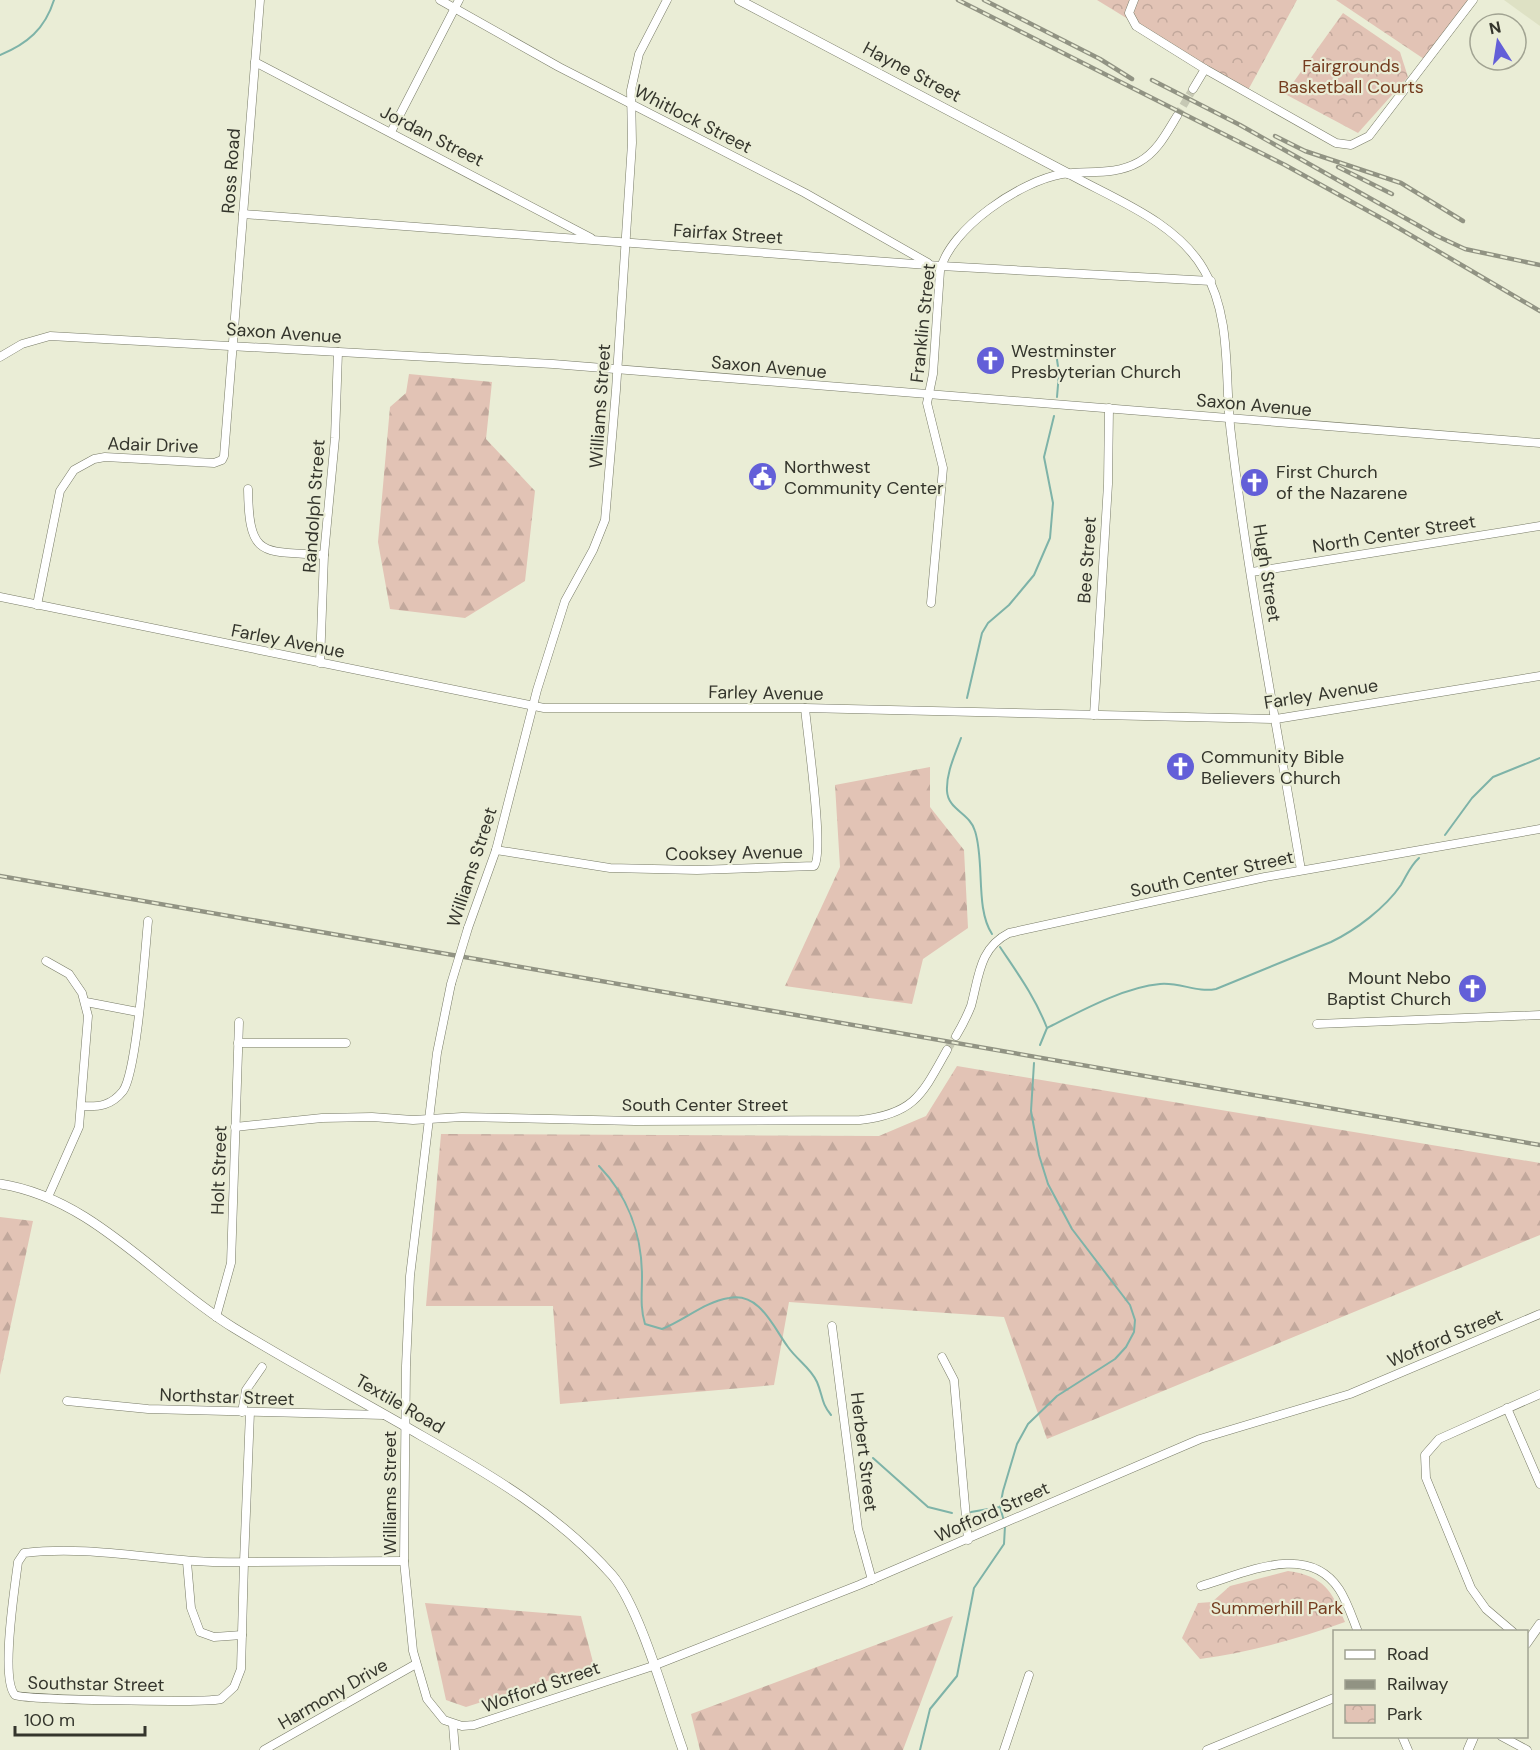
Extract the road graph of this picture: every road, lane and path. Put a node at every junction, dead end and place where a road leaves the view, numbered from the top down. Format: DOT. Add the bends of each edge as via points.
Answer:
graph roads {
  1 [pos="260,0"];
  2 [pos="440,0"];
  3 [pos="667,0"];
  4 [pos="739,0"];
  5 [pos="1134,0"];
  6 [pos="1473,0"];
  7 [pos="457,4"];
  8 [pos="255,62"];
  9 [pos="1205,69"];
  10 [pos="1193,89"];
  11 [pos="632,104"];
  12 [pos="1177,116"];
  13 [pos="391,132"];
  14 [pos="1069,174"];
  15 [pos="243,214"];
  16 [pos="593,239"];
  17 [pos="625,241"];
  18 [pos="937,266"];
  19 [pos="1211,282"];
  20 [pos="233,345"];
  21 [pos="338,352"];
  22 [pos="0,357"];
  23 [pos="618,370"];
  24 [pos="930,395"];
  25 [pos="1109,408"];
  26 [pos="1230,417"];
  27 [pos="1540,443"];
  28 [pos="249,489"];
  29 [pos="1540,526"];
  30 [pos="324,555"];
  31 [pos="1252,572"];
  32 [pos="0,597"];
  33 [pos="931,603"];
  34 [pos="37,605"];
  35 [pos="320,663"];
  36 [pos="1540,676"];
  37 [pos="532,706"];
  38 [pos="805,708"];
  39 [pos="1094,715"];
  40 [pos="1276,718"];
  41 [pos="1540,829"];
  42 [pos="496,850"];
  43 [pos="1301,870"];
  44 [pos="148,921"];
  45 [pos="46,961"];
  46 [pos="86,1002"];
  47 [pos="138,1012"];
  48 [pos="1540,1014"];
  49 [pos="239,1022"];
  50 [pos="1317,1024"];
  51 [pos="956,1036"];
  52 [pos="238,1042"];
  53 [pos="346,1043"];
  54 [pos="947,1050"];
  55 [pos="82,1106"];
  56 [pos="430,1119"];
  57 [pos="235,1126"];
  58 [pos="0,1184"];
  59 [pos="48,1197"];
  60 [pos="1540,1314"];
  61 [pos="216,1317"];
  62 [pos="832,1326"];
  63 [pos="942,1357"];
  64 [pos="262,1367"];
  65 [pos="1540,1394"];
  66 [pos="67,1401"];
  67 [pos="1507,1408"];
  68 [pos="246,1412"];
  69 [pos="385,1415"];
  70 [pos="405,1426"];
  71 [pos="1540,1484"];
  72 [pos="968,1540"];
  73 [pos="404,1561"];
  74 [pos="187,1562"];
  75 [pos="244,1562"];
  76 [pos="872,1580"];
  77 [pos="1201,1586"];
  78 [pos="1540,1624"];
  79 [pos="1357,1630"];
  80 [pos="1511,1630"];
  81 [pos="242,1635"];
  82 [pos="1528,1642"];
  83 [pos="416,1664"];
  84 [pos="653,1666"];
  85 [pos="1029,1675"];
  86 [pos="1333,1699"];
  87 [pos="453,1725"];
  88 [pos="1503,1738"];
  89 [pos="264,1750"];
  90 [pos="455,1750"];
  91 [pos="683,1750"];
  92 [pos="1004,1750"];
  93 [pos="1207,1750"];
  94 [pos="1527,1750"];
  1 -- 8 [label="street, Ross Road"];
  2 -- 7 [label="street, Whitlock Street"];
  3 -- 11 [label="street, Williams Street" via="639,54 632,78"];
  4 -- 14 [label="street, Hayne Street"];
  5 -- 9 [label="street" via="1129,13 1136,26"];
  6 -- 9 [label="street" via="1369,136 1358,144 1344,145 1322,136"];
  7 -- 11 [label="street, Whitlock Street" via="559,67"];
  7 -- 13 [label="street"];
  8 -- 13 [label="street, Jordan Street"];
  8 -- 15 [label="street, Ross Road"];
  9 -- 10 [label="street"];
  11 -- 17 [label="street, Williams Street"];
  11 -- 18 [label="street, Whitlock Street"];
  12 -- 14 [label="street, Franklin Street" via="1157,148 1140,162 1111,171"];
  13 -- 16 [label="street, Jordan Street"];
  14 -- 18 [label="street, Franklin Street" via="1028,184 998,202 965,232"];
  14 -- 19 [label="street, Hugh Street" via="1173,234 1196,257"];
  15 -- 16 [label="street, Fairfax Street"];
  15 -- 20 [label="street, Ross Road"];
  16 -- 17 [label="street, Fairfax Street"];
  17 -- 18 [label="street, Fairfax Street"];
  17 -- 23 [label="street, Williams Street"];
  18 -- 19 [label="street, Fairfax Street"];
  18 -- 24 [label="street, Franklin Street"];
  19 -- 26 [label="street, Hugh Street" via="1218,302 1228,373"];
  20 -- 21 [label="street, Saxon Avenue"];
  20 -- 22 [label="street, Saxon Avenue" via="50,336 21,344"];
  20 -- 34 [label="street, Adair Drive" via="222,460 214,463 105,457 74,470 60,491"];
  21 -- 23 [label="street, Saxon Avenue"];
  21 -- 30 [label="street, Randolph Street"];
  23 -- 24 [label="street, Saxon Avenue"];
  23 -- 37 [label="street, Williams Street" via="605,520 565,601"];
  24 -- 25 [label="street, Saxon Avenue"];
  24 -- 33 [label="street, Franklin Street" via="928,406 943,468"];
  25 -- 26 [label="street, Saxon Avenue"];
  25 -- 39 [label="street, Bee Street"];
  26 -- 27 [label="street, Saxon Avenue"];
  26 -- 31 [label="street, Hugh Street"];
  28 -- 30 [label="street" via="249,524 256,541 270,552"];
  29 -- 31 [label="street, North Center Street"];
  30 -- 35 [label="street, Randolph Street"];
  31 -- 40 [label="street, Hugh Street"];
  32 -- 34 [label="street, Farley Avenue"];
  34 -- 35 [label="street, Farley Avenue"];
  35 -- 37 [label="street, Farley Avenue"];
  36 -- 40 [label="street, Farley Avenue"];
  37 -- 38 [label="street, Farley Avenue"];
  37 -- 42 [label="street, Williams Street"];
  38 -- 39 [label="street, Farley Avenue"];
  38 -- 42 [label="street, Cooksey Avenue" via="819,858 814,866 610,868"];
  39 -- 40 [label="street, Farley Avenue"];
  40 -- 43 [label="street, Hugh Street"];
  41 -- 43 [label="street, South Center Street"];
  42 -- 56 [label="street, Williams Street, bridge" via="451,984"];
  43 -- 51 [label="street, South Center Street" via="1009,933 996,940 985,955 970,1008"];
  44 -- 47 [label="street"];
  45 -- 46 [label="street" via="69,974"];
  46 -- 47 [label="street"];
  46 -- 55 [label="street"];
  47 -- 55 [label="street" via="128,1082 100,1107"];
  48 -- 50 [label="street"];
  49 -- 52 [label="street, Holt Street"];
  52 -- 53 [label="street"];
  52 -- 57 [label="street, Holt Street"];
  54 -- 56 [label="street, South Center Street" via="915,1100 892,1115 876,1118"];
  55 -- 59 [label="street" via="76,1137"];
  56 -- 57 [label="street, South Center Street" via="322,1118"];
  56 -- 70 [label="street, Williams Street" via="410,1276"];
  57 -- 61 [label="street, Holt Street" via="231,1263"];
  58 -- 59 [label="street, Textile Road"];
  59 -- 61 [label="street, Textile Road" via="109,1235"];
  60 -- 72 [label="street, Wofford Street" via="1350,1394 1200,1439"];
  61 -- 69 [label="street, Textile Road"];
  62 -- 76 [label="street, Herbert Street" via="858,1529"];
  63 -- 72 [label="street" via="954,1380"];
  64 -- 68 [label="street" via="246,1390"];
  65 -- 67 [label="street"];
  66 -- 68 [label="street, Northstar Street" via="147,1409"];
  67 -- 71 [label="street"];
  67 -- 80 [label="street" via="1438,1439 1425,1455 1426,1478 1471,1588 1486,1609"];
  68 -- 69 [label="street, Northstar Street"];
  68 -- 75 [label="street"];
  69 -- 70 [label="street, Textile Road"];
  70 -- 73 [label="street, Williams Street"];
  70 -- 84 [label="street, Textile Road" via="506,1485 590,1552 621,1588"];
  72 -- 76 [label="street, Wofford Street"];
  73 -- 75 [label="street, Southstar Street"];
  73 -- 83 [label="street, Williams Street"];
  74 -- 75 [label="street, Southstar Street"];
  74 -- 81 [label="street" via="191,1608 200,1632 214,1637"];
  74 -- 81 [label="street, Southstar Street" via="72,1549 22,1555 11,1632 11,1690 24,1699 217,1700 228,1694 240,1674"];
  75 -- 81 [label="street, Southstar Street"];
  76 -- 84 [label="street, Wofford Street"];
  77 -- 79 [label="street" via="1277,1564 1308,1564 1339,1589"];
  78 -- 82 [label="street"];
  83 -- 87 [label="street, Williams Street" via="431,1708"];
  83 -- 89 [label="street, Harmony Drive"];
  84 -- 87 [label="street, Wofford Street" via="474,1725"];
  84 -- 91 [label="street, Textile Road"];
  85 -- 92 [label="street"];
  86 -- 93 [label="street"];
  87 -- 90 [label="street"];
  88 -- 94 [label="street"];
}
